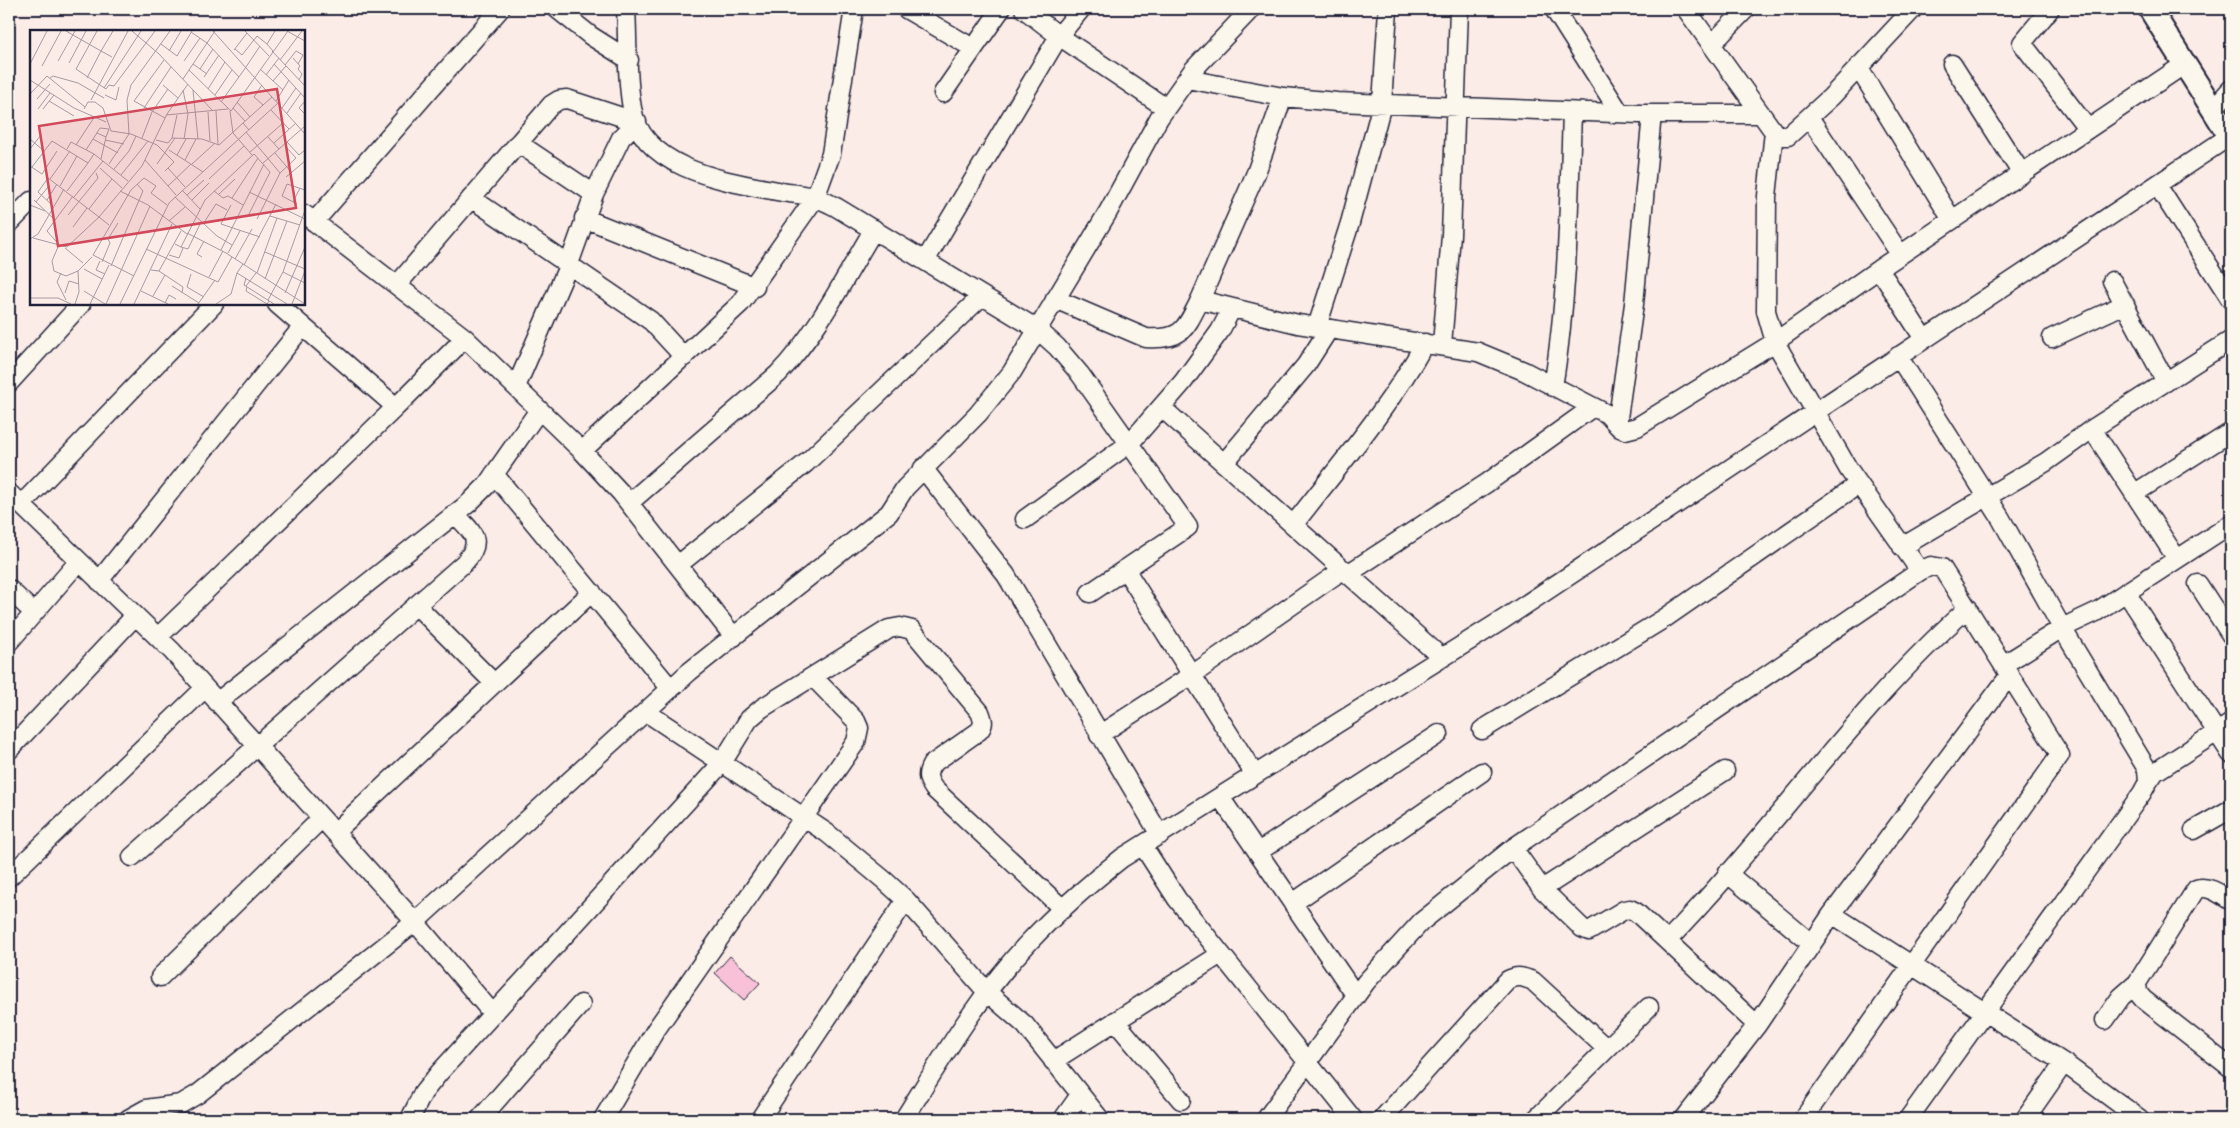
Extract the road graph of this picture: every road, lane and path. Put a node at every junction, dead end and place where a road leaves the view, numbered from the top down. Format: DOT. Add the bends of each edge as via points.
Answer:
graph roads {
  1 [pos="500,9"];
  2 [pos="556,9"];
  3 [pos="626,9"];
  4 [pos="854,9"];
  5 [pos="906,9"];
  6 [pos="1000,9"];
  7 [pos="1024,9"];
  8 [pos="1082,9"];
  9 [pos="1251,9"];
  10 [pos="1388,9"];
  11 [pos="1459,9"];
  12 [pos="1554,9"];
  13 [pos="1686,9"];
  14 [pos="1746,9"];
  15 [pos="1913,9"];
  16 [pos="2050,9"];
  17 [pos="2150,9"];
  18 [pos="1059,36"];
  19 [pos="1712,44"];
  20 [pos="974,48"];
  21 [pos="629,60"];
  22 [pos="1952,64"];
  23 [pos="2185,64"];
  24 [pos="1858,67"];
  25 [pos="1187,79"];
  26 [pos="2231,89"];
  27 [pos="943,93"];
  28 [pos="1283,97"];
  29 [pos="1382,104"];
  30 [pos="1457,107"];
  31 [pos="1166,108"];
  32 [pos="2213,108"];
  33 [pos="1572,112"];
  34 [pos="1620,113"];
  35 [pos="1652,114"];
  36 [pos="1761,114"];
  37 [pos="1809,117"];
  38 [pos="637,122"];
  39 [pos="2088,129"];
  40 [pos="1774,132"];
  41 [pos="2231,137"];
  42 [pos="518,143"];
  43 [pos="2022,174"];
  44 [pos="2157,185"];
  45 [pos="594,194"];
  46 [pos="471,198"];
  47 [pos="815,198"];
  48 [pos="30,202"];
  49 [pos="309,218"];
  50 [pos="584,218"];
  51 [pos="1952,220"];
  52 [pos="9,224"];
  53 [pos="874,229"];
  54 [pos="1900,254"];
  55 [pos="925,261"];
  56 [pos="569,264"];
  57 [pos="1879,269"];
  58 [pos="2112,281"];
  59 [pos="397,285"];
  60 [pos="755,287"];
  61 [pos="982,296"];
  62 [pos="1055,299"];
  63 [pos="1200,300"];
  64 [pos="2231,300"];
  65 [pos="2125,304"];
  66 [pos="80,305"];
  67 [pos="213,305"];
  68 [pos="278,305"];
  69 [pos="1232,308"];
  70 [pos="303,326"];
  71 [pos="1323,328"];
  72 [pos="1037,330"];
  73 [pos="465,338"];
  74 [pos="2052,338"];
  75 [pos="1924,339"];
  76 [pos="2231,340"];
  77 [pos="1775,342"];
  78 [pos="1425,343"];
  79 [pos="1442,345"];
  80 [pos="1898,356"];
  81 [pos="684,357"];
  82 [pos="2166,382"];
  83 [pos="9,383"];
  84 [pos="516,386"];
  85 [pos="1554,387"];
  86 [pos="396,407"];
  87 [pos="1161,407"];
  88 [pos="1592,407"];
  89 [pos="539,410"];
  90 [pos="1814,411"];
  91 [pos="1617,425"];
  92 [pos="2092,429"];
  93 [pos="2231,432"];
  94 [pos="1130,443"];
  95 [pos="582,452"];
  96 [pos="1225,462"];
  97 [pos="923,468"];
  98 [pos="494,474"];
  99 [pos="1859,484"];
  100 [pos="2135,493"];
  101 [pos="1988,497"];
  102 [pos="15,499"];
  103 [pos="629,503"];
  104 [pos="455,514"];
  105 [pos="1025,519"];
  106 [pos="1294,524"];
  107 [pos="2231,524"];
  108 [pos="1902,547"];
  109 [pos="2177,559"];
  110 [pos="79,561"];
  111 [pos="678,565"];
  112 [pos="1125,568"];
  113 [pos="1346,571"];
  114 [pos="1920,572"];
  115 [pos="99,581"];
  116 [pos="2198,584"];
  117 [pos="9,589"];
  118 [pos="592,592"];
  119 [pos="2126,592"];
  120 [pos="1090,593"];
  121 [pos="416,605"];
  122 [pos="1968,608"];
  123 [pos="34,613"];
  124 [pos="136,616"];
  125 [pos="2062,628"];
  126 [pos="2231,635"];
  127 [pos="158,637"];
  128 [pos="734,637"];
  129 [pos="9,642"];
  130 [pos="1442,658"];
  131 [pos="2006,671"];
  132 [pos="1192,675"];
  133 [pos="813,677"];
  134 [pos="494,684"];
  135 [pos="205,688"];
  136 [pos="671,689"];
  137 [pos="217,702"];
  138 [pos="646,712"];
  139 [pos="2224,728"];
  140 [pos="1482,730"];
  141 [pos="1439,734"];
  142 [pos="1099,735"];
  143 [pos="257,746"];
  144 [pos="9,749"];
  145 [pos="2231,754"];
  146 [pos="722,763"];
  147 [pos="1725,771"];
  148 [pos="1482,772"];
  149 [pos="1255,775"];
  150 [pos="2148,782"];
  151 [pos="1220,797"];
  152 [pos="2231,809"];
  153 [pos="803,817"];
  154 [pos="322,818"];
  155 [pos="2194,830"];
  156 [pos="335,832"];
  157 [pos="1160,835"];
  158 [pos="1143,846"];
  159 [pos="1513,848"];
  160 [pos="1258,852"];
  161 [pos="132,857"];
  162 [pos="1727,873"];
  163 [pos="9,877"];
  164 [pos="1542,889"];
  165 [pos="906,900"];
  166 [pos="2231,901"];
  167 [pos="1293,903"];
  168 [pos="1063,908"];
  169 [pos="1832,914"];
  170 [pos="415,922"];
  171 [pos="1667,941"];
  172 [pos="1812,944"];
  173 [pos="1221,954"];
  174 [pos="1913,965"];
  175 [pos="160,977"];
  176 [pos="2137,983"];
  177 [pos="987,992"];
  178 [pos="1356,996"];
  179 [pos="581,1004"];
  180 [pos="1649,1007"];
  181 [pos="1986,1012"];
  182 [pos="493,1014"];
  183 [pos="2105,1020"];
  184 [pos="1115,1021"];
  185 [pos="1757,1025"];
  186 [pos="1607,1049"];
  187 [pos="1053,1061"];
  188 [pos="1308,1062"];
  189 [pos="2229,1062"];
  190 [pos="2064,1063"];
  191 [pos="1080,1095"];
  192 [pos="1181,1100"];
  193 [pos="128,1119"];
  194 [pos="410,1119"];
  195 [pos="480,1119"];
  196 [pos="603,1119"];
  197 [pos="760,1119"];
  198 [pos="904,1119"];
  199 [pos="1063,1119"];
  200 [pos="1100,1119"];
  201 [pos="1266,1119"];
  202 [pos="1352,1119"];
  203 [pos="1382,1119"];
  204 [pos="1536,1119"];
  205 [pos="1684,1119"];
  206 [pos="1803,1119"];
  207 [pos="1908,1119"];
  208 [pos="2026,1119"];
  209 [pos="2140,1119"];
  1 -- 49 [label="street"];
  2 -- 21 [label="street"];
  3 -- 21 [label="street"];
  4 -- 47 [label="street" via="831,154"];
  5 -- 20 [label="street"];
  6 -- 20 [label="street"];
  7 -- 18 [label="street"];
  8 -- 18 [label="street"];
  9 -- 25 [label="street"];
  10 -- 29 [label="street"];
  11 -- 30 [label="street" via="1455,75"];
  12 -- 34 [label="street"];
  13 -- 19 [label="street"];
  14 -- 19 [label="street"];
  15 -- 24 [label="street"];
  16 -- 39 [label="street" via="2022,43"];
  17 -- 23 [label="street"];
  18 -- 31 [label="street"];
  18 -- 55 [label="street"];
  19 -- 36 [label="street"];
  20 -- 27 [label="street"];
  21 -- 38 [label="street" via="632,109"];
  22 -- 43 [label="street"];
  23 -- 32 [label="street"];
  23 -- 39 [label="street"];
  24 -- 37 [label="street"];
  24 -- 51 [label="street"];
  25 -- 28 [label="street"];
  25 -- 31 [label="street"];
  26 -- 32 [label="street"];
  28 -- 29 [label="street"];
  28 -- 63 [label="street" via="1256,173"];
  29 -- 30 [label="street"];
  29 -- 71 [label="street"];
  30 -- 33 [label="street"];
  30 -- 79 [label="street"];
  31 -- 62 [label="street"];
  32 -- 41 [label="street"];
  33 -- 34 [label="street"];
  33 -- 85 [label="street" via="1567,271"];
  34 -- 35 [label="street"];
  35 -- 36 [label="street"];
  35 -- 91 [label="street" via="1634,304"];
  36 -- 40 [label="street"];
  37 -- 40 [label="street" via="1788,136"];
  37 -- 54 [label="street"];
  38 -- 42 [label="street" via="567,99 559,100"];
  38 -- 45 [label="street" via="621,138"];
  38 -- 47 [label="street" via="651,145 665,158 684,168"];
  39 -- 43 [label="street"];
  40 -- 77 [label="street" via="1767,196 1766,312"];
  41 -- 44 [label="street"];
  42 -- 45 [label="street"];
  42 -- 46 [label="street"];
  43 -- 51 [label="street"];
  44 -- 64 [label="street"];
  44 -- 75 [label="street"];
  45 -- 50 [label="street"];
  46 -- 56 [label="street"];
  46 -- 59 [label="street"];
  47 -- 53 [label="street"];
  47 -- 60 [label="street"];
  48 -- 52 [label="street"];
  49 -- 59 [label="street"];
  50 -- 56 [label="street"];
  50 -- 60 [label="street"];
  51 -- 54 [label="street"];
  53 -- 55 [label="street"];
  53 -- 103 [label="street" via="793,358"];
  54 -- 57 [label="street"];
  55 -- 61 [label="street"];
  56 -- 81 [label="street" via="651,321"];
  56 -- 84 [label="street"];
  57 -- 75 [label="street"];
  57 -- 77 [label="street"];
  58 -- 65 [label="street"];
  59 -- 73 [label="street"];
  60 -- 81 [label="street"];
  61 -- 72 [label="street"];
  61 -- 111 [label="street" via="806,463"];
  62 -- 63 [label="street" via="1146,338 1161,339 1180,334"];
  62 -- 72 [label="street"];
  63 -- 69 [label="street"];
  65 -- 74 [label="street"];
  65 -- 82 [label="street"];
  66 -- 83 [label="street"];
  67 -- 102 [label="street"];
  68 -- 70 [label="street"];
  69 -- 71 [label="street"];
  69 -- 87 [label="street" via="1220,331"];
  70 -- 86 [label="street"];
  70 -- 115 [label="street"];
  71 -- 78 [label="street"];
  71 -- 96 [label="street" via="1306,365"];
  72 -- 94 [label="street" via="1080,374"];
  72 -- 97 [label="street" via="1012,372 978,414"];
  73 -- 84 [label="street"];
  73 -- 86 [label="street"];
  75 -- 80 [label="street"];
  76 -- 82 [label="street"];
  77 -- 90 [label="street"];
  77 -- 91 [label="street" via="1637,427 1625,430"];
  78 -- 79 [label="street"];
  78 -- 106 [label="street" via="1409,372 1370,426"];
  79 -- 85 [label="street" via="1478,352"];
  80 -- 90 [label="street"];
  80 -- 101 [label="street"];
  81 -- 95 [label="street"];
  82 -- 92 [label="street"];
  84 -- 89 [label="street"];
  85 -- 88 [label="street"];
  86 -- 127 [label="street"];
  87 -- 94 [label="street"];
  87 -- 96 [label="street"];
  88 -- 91 [label="street" via="1607,414"];
  88 -- 113 [label="street" via="1487,483"];
  89 -- 95 [label="street"];
  89 -- 98 [label="street"];
  90 -- 99 [label="street"];
  90 -- 130 [label="street"];
  92 -- 100 [label="street"];
  92 -- 101 [label="street"];
  93 -- 100 [label="street"];
  94 -- 105 [label="street"];
  94 -- 112 [label="street" via="1188,527"];
  95 -- 103 [label="street"];
  96 -- 106 [label="street"];
  97 -- 128 [label="street" via="889,513"];
  97 -- 142 [label="street" via="1006,575"];
  98 -- 104 [label="street"];
  98 -- 118 [label="street"];
  99 -- 108 [label="street"];
  99 -- 140 [label="street" via="1665,618"];
  100 -- 109 [label="street"];
  101 -- 108 [label="street"];
  101 -- 125 [label="street"];
  102 -- 110 [label="street"];
  103 -- 111 [label="street"];
  104 -- 121 [label="street" via="474,535 476,544 472,554"];
  104 -- 137 [label="street"];
  106 -- 113 [label="street"];
  107 -- 109 [label="street"];
  108 -- 114 [label="street"];
  109 -- 119 [label="street"];
  110 -- 115 [label="street"];
  110 -- 123 [label="street"];
  111 -- 128 [label="street"];
  112 -- 120 [label="street"];
  112 -- 132 [label="street"];
  113 -- 130 [label="street"];
  113 -- 132 [label="street"];
  114 -- 122 [label="street" via="1931,566 1942,568"];
  114 -- 159 [label="street"];
  115 -- 124 [label="street"];
  116 -- 126 [label="street"];
  117 -- 123 [label="street"];
  118 -- 134 [label="street"];
  118 -- 136 [label="street"];
  119 -- 125 [label="street" via="2096,612"];
  119 -- 139 [label="street"];
  121 -- 134 [label="street"];
  121 -- 143 [label="street"];
  122 -- 131 [label="street"];
  122 -- 162 [label="street" via="1928,644"];
  123 -- 129 [label="street"];
  124 -- 127 [label="street"];
  124 -- 144 [label="street"];
  125 -- 131 [label="street"];
  125 -- 150 [label="street" via="2147,770"];
  127 -- 135 [label="street"];
  128 -- 136 [label="street"];
  130 -- 149 [label="street"];
  131 -- 169 [label="street"];
  131 -- 174 [label="street" via="2060,755"];
  132 -- 142 [label="street"];
  132 -- 149 [label="street"];
  133 -- 146 [label="street" via="749,719"];
  133 -- 153 [label="street" via="856,721 859,735"];
  133 -- 168 [label="street" via="889,629 912,630 984,721 979,731 932,764 928,780"];
  134 -- 156 [label="street"];
  135 -- 137 [label="street"];
  135 -- 163 [label="street"];
  136 -- 138 [label="street"];
  137 -- 143 [label="street"];
  138 -- 146 [label="street"];
  138 -- 170 [label="street"];
  139 -- 145 [label="street"];
  139 -- 150 [label="street" via="2154,772"];
  141 -- 160 [label="street"];
  142 -- 157 [label="street"];
  143 -- 154 [label="street"];
  143 -- 161 [label="street"];
  146 -- 153 [label="street"];
  146 -- 182 [label="street"];
  147 -- 164 [label="street"];
  148 -- 167 [label="street"];
  149 -- 151 [label="street"];
  150 -- 181 [label="street"];
  151 -- 157 [label="street"];
  151 -- 160 [label="street"];
  152 -- 155 [label="street"];
  153 -- 165 [label="street" via="856,856"];
  153 -- 196 [label="street" via="655,1031"];
  154 -- 156 [label="street"];
  154 -- 175 [label="street"];
  156 -- 170 [label="street"];
  157 -- 158 [label="street"];
  158 -- 168 [label="street" via="1122,858"];
  158 -- 173 [label="street" via="1177,899"];
  159 -- 164 [label="street"];
  159 -- 178 [label="street" via="1421,922"];
  160 -- 167 [label="street"];
  162 -- 171 [label="street"];
  162 -- 172 [label="street"];
  164 -- 171 [label="street" via="1588,931 1630,909"];
  165 -- 177 [label="street"];
  165 -- 197 [label="street"];
  166 -- 176 [label="street" via="2213,890 2196,889"];
  167 -- 178 [label="street"];
  168 -- 177 [label="street"];
  169 -- 172 [label="street"];
  169 -- 174 [label="street"];
  170 -- 182 [label="street"];
  170 -- 193 [label="street" via="198,1094 181,1104 146,1109"];
  171 -- 185 [label="street"];
  172 -- 185 [label="street"];
  173 -- 184 [label="street"];
  173 -- 188 [label="street"];
  174 -- 181 [label="street"];
  174 -- 206 [label="street"];
  176 -- 183 [label="street" via="2121,997"];
  176 -- 189 [label="street" via="2138,993 2143,999"];
  177 -- 187 [label="street" via="1025,1025"];
  177 -- 198 [label="street"];
  178 -- 188 [label="street"];
  179 -- 195 [label="street"];
  180 -- 186 [label="street"];
  181 -- 190 [label="street"];
  181 -- 207 [label="street"];
  182 -- 194 [label="street" via="439,1073"];
  184 -- 187 [label="street"];
  184 -- 192 [label="street"];
  185 -- 205 [label="street"];
  186 -- 203 [label="street" via="1533,981 1514,976"];
  186 -- 204 [label="street"];
  187 -- 191 [label="street"];
  188 -- 201 [label="street"];
  188 -- 202 [label="street"];
  190 -- 208 [label="street"];
  190 -- 209 [label="street"];
  191 -- 199 [label="street"];
  191 -- 200 [label="street"];
}
